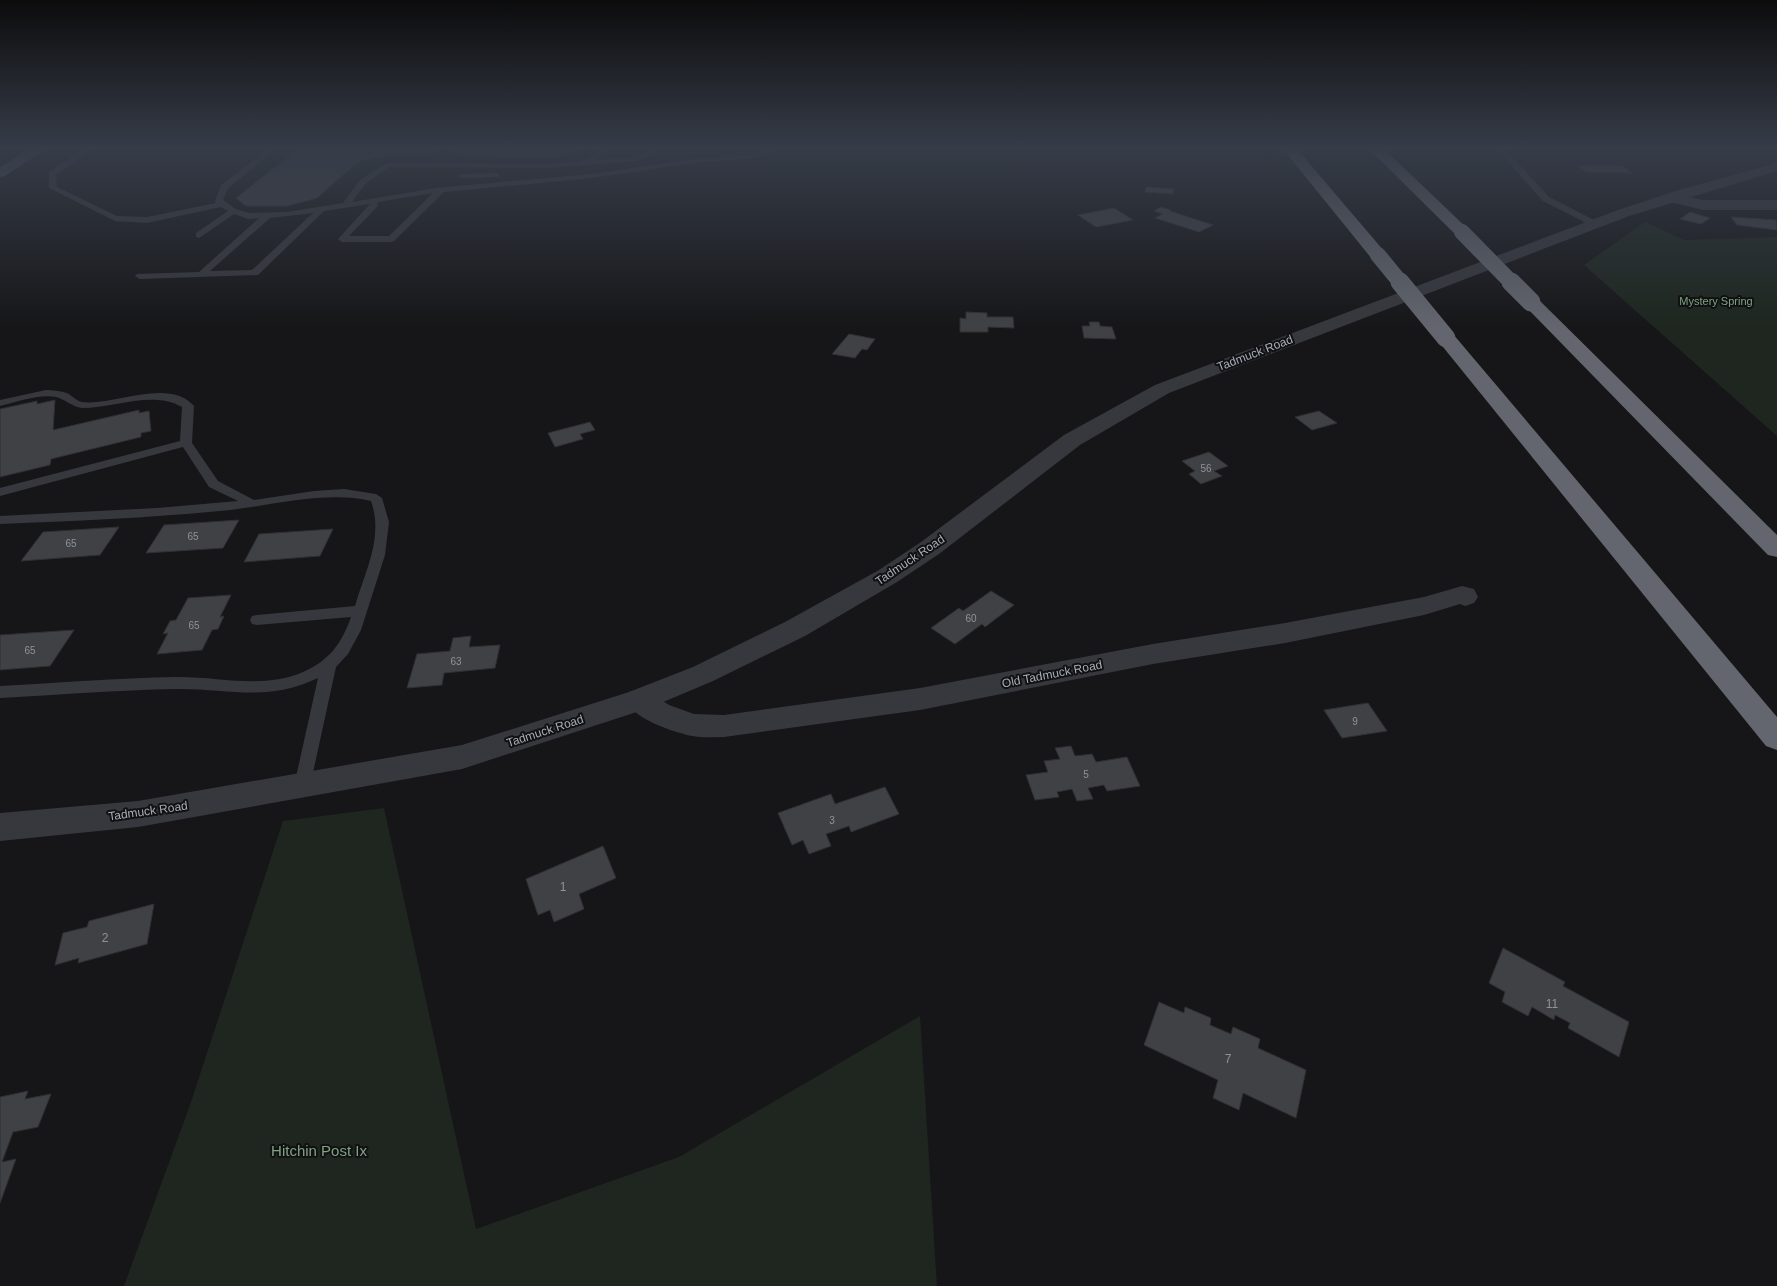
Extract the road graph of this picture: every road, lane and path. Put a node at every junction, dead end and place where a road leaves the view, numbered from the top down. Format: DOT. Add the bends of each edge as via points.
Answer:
graph roads {
  1 [pos="96,209"];
  2 [pos="199,209"];
  3 [pos="230,209"];
  4 [pos="328,209"];
  5 [pos="370,209"];
  6 [pos="422,209"];
  7 [pos="1340,209"];
  8 [pos="1438,209"];
  9 [pos="1565,209"];
  10 [pos="1638,209"];
  11 [pos="322,210"];
  12 [pos="233,211"];
  13 [pos="268,216"];
  14 [pos="1594,224"];
  15 [pos="199,235"];
  16 [pos="202,274"];
  17 [pos="140,276"];
  18 [pos="0,403"];
  19 [pos="186,443"];
  20 [pos="0,492"];
  21 [pos="252,504"];
  22 [pos="0,520"];
  23 [pos="1777,549"];
  24 [pos="1465,597"];
  25 [pos="359,611"];
  26 [pos="257,620"];
  27 [pos="329,665"];
  28 [pos="0,692"];
  29 [pos="639,700"];
  30 [pos="1777,738"];
  31 [pos="303,786"];
  32 [pos="1,828"];
  1 -- 2 [label="lane" via="115,218 147,220"];
  3 -- 12 [label="lane"];
  4 -- 11 [label="lane"];
  5 -- 6 [label="lane" via="342,239 391,239"];
  7 -- 30 [label="highway, bridge"];
  8 -- 23 [label="highway, bridge"];
  9 -- 14 [label="lane"];
  10 -- 14 [label="street, Tadmuck Road"];
  11 -- 13 [label="lane"];
  11 -- 16 [label="lane" via="255,273"];
  12 -- 13 [label="lane" via="248,216"];
  12 -- 15 [label="lane"];
  13 -- 16 [label="lane"];
  14 -- 29 [label="street, Tadmuck Road" via="1162,389 1072,440 888,576 795,629 703,674"];
  16 -- 17 [label="lane"];
  18 -- 19 [label="lane" via="33,394 61,395 80,406 159,397 182,400 188,406"];
  19 -- 20 [label="lane"];
  19 -- 21 [label="lane" via="213,484"];
  21 -- 22 [label="lane"];
  21 -- 25 [label="lane" via="338,492 356,492 376,498 382,519 383,542"];
  24 -- 29 [label="street, Old Tadmuck Road" via="1462,595 1424,606 1285,634 1153,654 920,699 724,726 693,725 659,713"];
  25 -- 26 [label="lane"];
  25 -- 27 [label="lane" via="352,634"];
  27 -- 28 [label="lane" via="299,679 268,687 176,682"];
  27 -- 31 [label="lane"];
  29 -- 31 [label="street, Tadmuck Road" via="462,757"];
  31 -- 32 [label="street, Tadmuck Road" via="138,814"];
}
